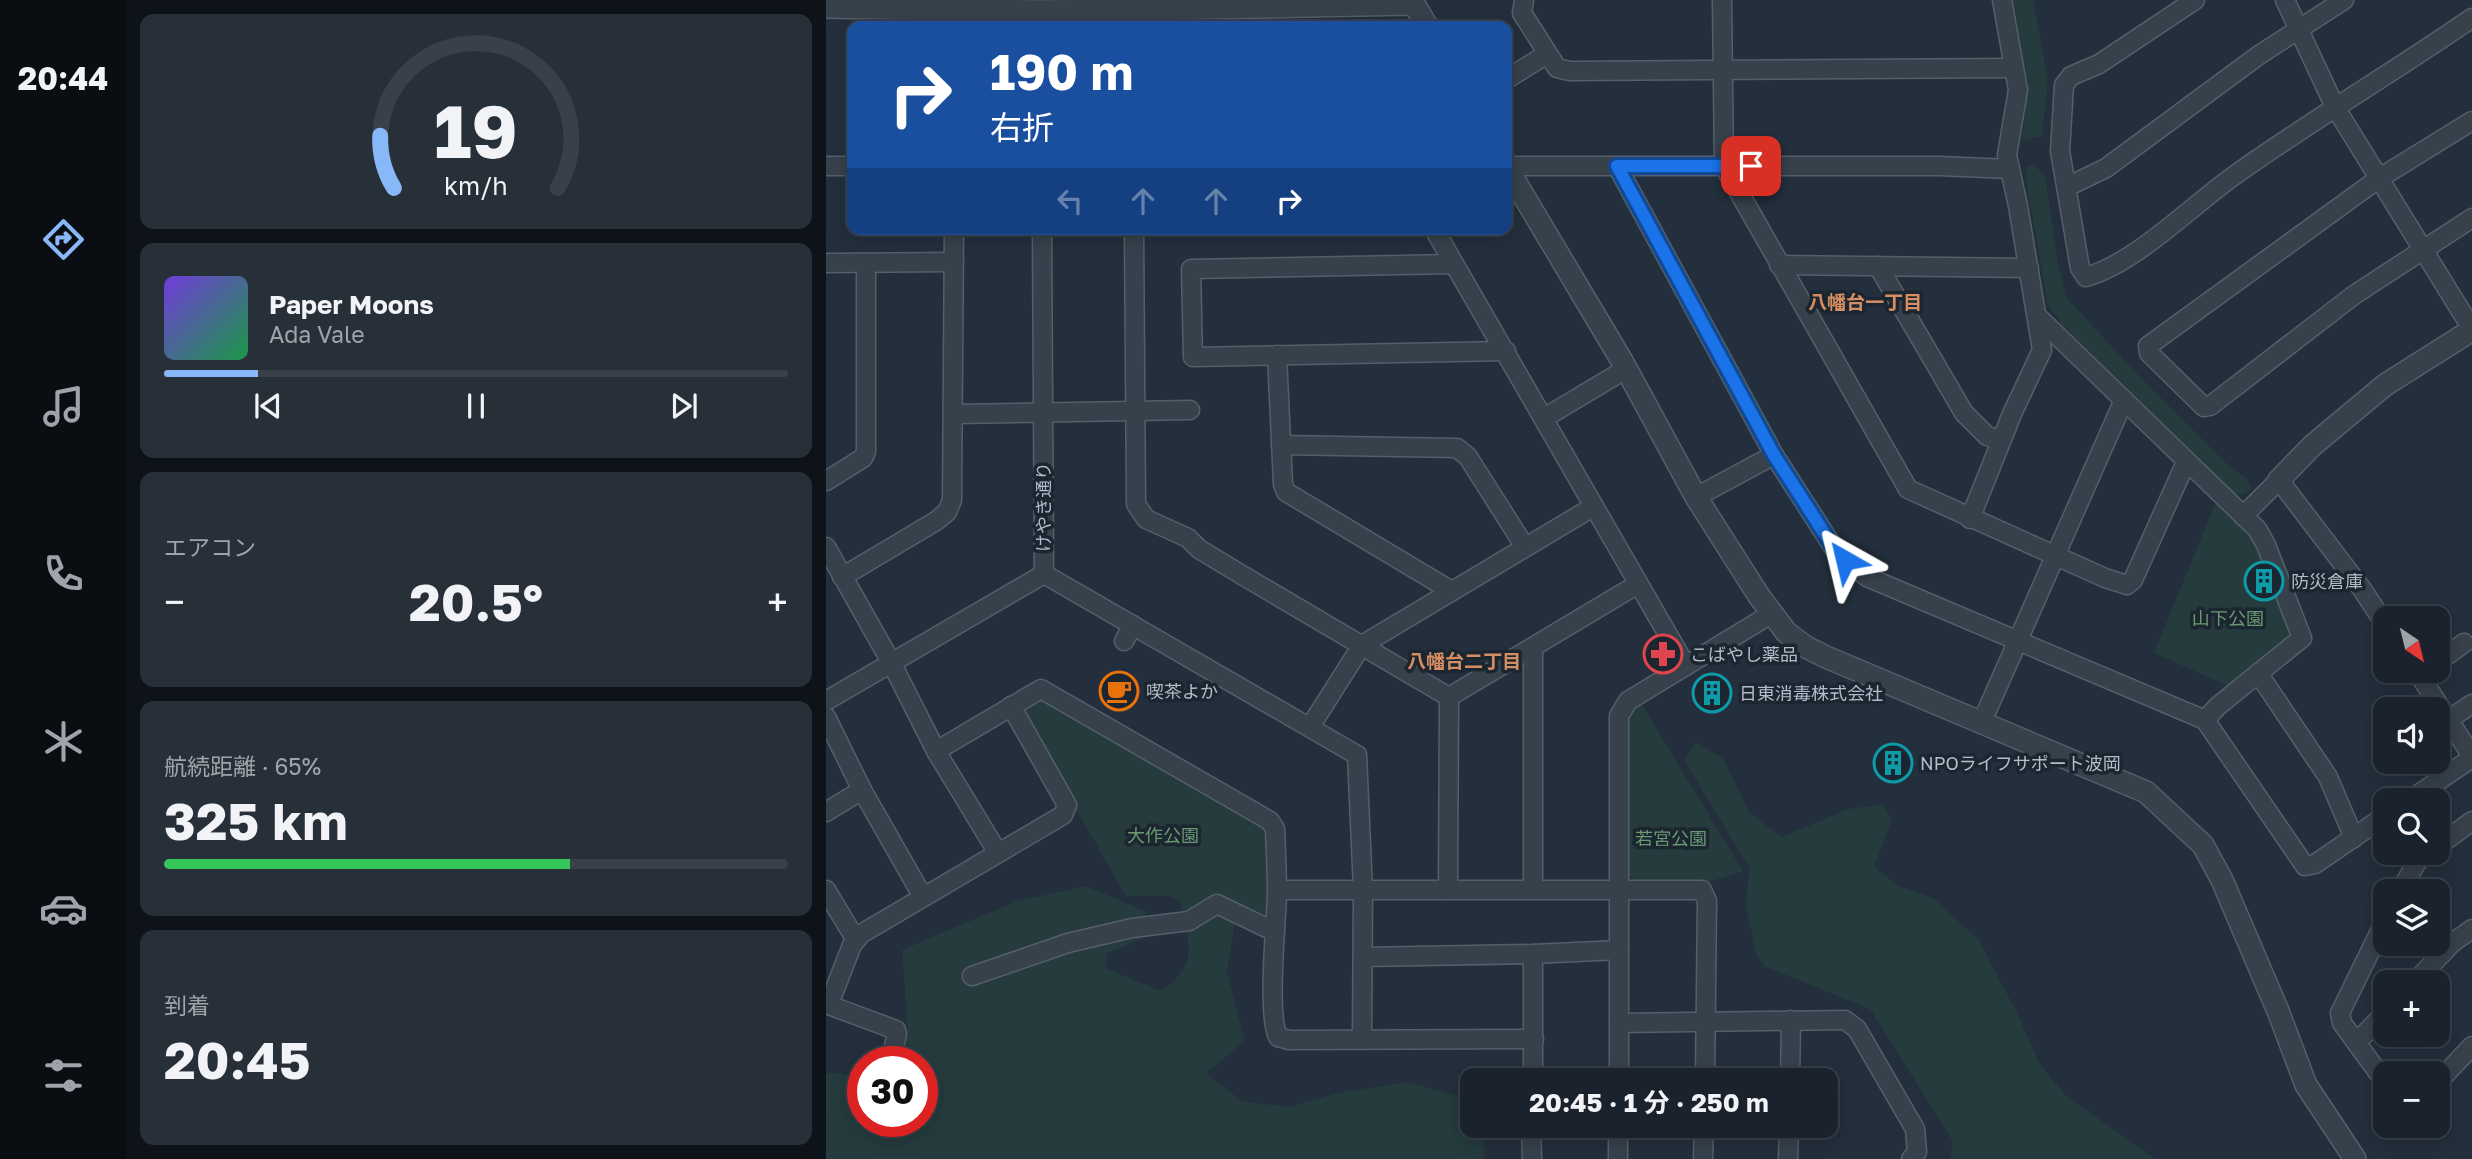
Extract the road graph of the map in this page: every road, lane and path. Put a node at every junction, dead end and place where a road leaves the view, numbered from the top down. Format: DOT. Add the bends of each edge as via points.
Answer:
graph roads {
  1 [pos="1524,0"];
  2 [pos="1723,0"];
  3 [pos="2002,0"];
  4 [pos="2195,0"];
  5 [pos="2285,0"];
  6 [pos="2344,0"];
  7 [pos="1415,2"];
  8 [pos="826,6"];
  9 [pos="2472,18"];
  10 [pos="1042,19"];
  11 [pos="1424,21"];
  12 [pos="2298,32"];
  13 [pos="1546,54"];
  14 [pos="2014,68"];
  15 [pos="1723,69"];
  16 [pos="1512,76"];
  17 [pos="2335,107"];
  18 [pos="2472,121"];
  19 [pos="826,166"];
  20 [pos="847,166"];
  21 [pos="1617,166"];
  22 [pos="1724,166"];
  23 [pos="1512,167"];
  24 [pos="2010,169"];
  25 [pos="1512,175"];
  26 [pos="2378,179"];
  27 [pos="2067,187"];
  28 [pos="2472,218"];
  29 [pos="954,235"];
  30 [pos="1042,235"];
  31 [pos="1134,235"];
  32 [pos="1437,235"];
  33 [pos="2423,250"];
  34 [pos="954,262"];
  35 [pos="826,263"];
  36 [pos="866,263"];
  37 [pos="1454,264"];
  38 [pos="1779,265"];
  39 [pos="1878,266"];
  40 [pos="2029,268"];
  41 [pos="2038,317"];
  42 [pos="2472,329"];
  43 [pos="1506,351"];
  44 [pos="1277,355"];
  45 [pos="1626,369"];
  46 [pos="2123,400"];
  47 [pos="1190,410"];
  48 [pos="1134,411"];
  49 [pos="1042,412"];
  50 [pos="954,414"];
  51 [pos="1544,418"];
  52 [pos="2001,440"];
  53 [pos="1281,445"];
  54 [pos="1774,455"];
  55 [pos="2186,462"];
  56 [pos="2280,480"];
  57 [pos="826,481"];
  58 [pos="1696,497"];
  59 [pos="1593,507"];
  60 [pos="2243,516"];
  61 [pos="1970,519"];
  62 [pos="826,547"];
  63 [pos="1525,547"];
  64 [pos="2053,555"];
  65 [pos="1044,574"];
  66 [pos="842,577"];
  67 [pos="1638,584"];
  68 [pos="1450,590"];
  69 [pos="2373,606"];
  70 [pos="1771,614"];
  71 [pos="2017,640"];
  72 [pos="2464,643"];
  73 [pos="1362,645"];
  74 [pos="1533,647"];
  75 [pos="2450,653"];
  76 [pos="891,662"];
  77 [pos="1686,666"];
  78 [pos="2258,673"];
  79 [pos="1449,697"];
  80 [pos="826,701"];
  81 [pos="2472,704"];
  82 [pos="1011,706"];
  83 [pos="826,717"];
  84 [pos="2450,719"];
  85 [pos="2205,720"];
  86 [pos="2450,723"];
  87 [pos="1981,724"];
  88 [pos="1310,727"];
  89 [pos="936,751"];
  90 [pos="2472,757"];
  91 [pos="2427,788"];
  92 [pos="862,790"];
  93 [pos="826,812"];
  94 [pos="2472,821"];
  95 [pos="2373,825"];
  96 [pos="2450,837"];
  97 [pos="2354,838"];
  98 [pos="998,853"];
  99 [pos="1620,888"];
  100 [pos="1533,889"];
  101 [pos="826,890"];
  102 [pos="1277,890"];
  103 [pos="1363,890"];
  104 [pos="1448,890"];
  105 [pos="923,897"];
  106 [pos="2472,929"];
  107 [pos="1275,932"];
  108 [pos="856,940"];
  109 [pos="2373,946"];
  110 [pos="1619,950"];
  111 [pos="1533,954"];
  112 [pos="1363,957"];
  113 [pos="2426,970"];
  114 [pos="972,976"];
  115 [pos="826,1003"];
  116 [pos="1706,1020"];
  117 [pos="1791,1020"];
  118 [pos="1619,1023"];
  119 [pos="2373,1025"];
  120 [pos="1362,1039"];
  121 [pos="1534,1039"];
  122 [pos="2357,1042"];
  123 [pos="894,1046"];
  124 [pos="2472,1046"];
  125 [pos="2373,1065"];
  126 [pos="1533,1068"];
  127 [pos="1619,1068"];
  128 [pos="1705,1068"];
  129 [pos="1790,1068"];
  130 [pos="2450,1069"];
  131 [pos="1531,1138"];
  132 [pos="1618,1138"];
  133 [pos="1704,1138"];
  134 [pos="1789,1138"];
  135 [pos="1531,1159"];
  136 [pos="1618,1159"];
  137 [pos="1703,1159"];
  138 [pos="1788,1159"];
  139 [pos="1911,1159"];
  140 [pos="2355,1159"];
  1 -- 13 [label="street" via="1522,13"];
  2 -- 15 [label="street"];
  3 -- 14 [label="street"];
  4 -- 27 [label="street" via="2099,64 2071,76 2064,85 2060,151"];
  5 -- 12 [label="street"];
  6 -- 12 [label="street"];
  7 -- 10 [label="street"];
  7 -- 11 [label="street"];
  8 -- 10 [label="street"];
  9 -- 17 [label="street"];
  12 -- 17 [label="street"];
  12 -- 27 [label="street" via="2259,55 2106,168"];
  13 -- 15 [label="street" via="1557,68 1570,71"];
  13 -- 16 [label="street"];
  14 -- 15 [label="street"];
  14 -- 24 [label="street" via="2018,90 2007,155"];
  15 -- 22 [label="street"];
  17 -- 26 [label="street"];
  17 -- 27 [label="street" via="2234,175 2122,261 2086,277 2080,268"];
  18 -- 26 [label="street"];
  19 -- 20 [label="street"];
  21 -- 22 [label="street"];
  21 -- 23 [label="street"];
  21 -- 54 [label="street"];
  22 -- 24 [label="street"];
  22 -- 38 [label="street"];
  24 -- 40 [label="street"];
  25 -- 45 [label="street"];
  26 -- 33 [label="street"];
  26 -- 33 [label="street" via="2148,346 2149,353 2204,407 2210,406 2354,295"];
  28 -- 33 [label="street"];
  29 -- 34 [label="street"];
  30 -- 49 [label="street, けやき通り"];
  31 -- 48 [label="street"];
  32 -- 37 [label="street"];
  33 -- 42 [label="street"];
  34 -- 36 [label="street"];
  34 -- 50 [label="street"];
  35 -- 36 [label="street"];
  36 -- 57 [label="street" via="866,452"];
  37 -- 43 [label="street"];
  37 -- 44 [label="street" via="1191,269 1192,357"];
  38 -- 39 [label="street"];
  38 -- 61 [label="street" via="1908,489"];
  39 -- 40 [label="street"];
  39 -- 52 [label="street" via="1964,413 1987,436"];
  40 -- 41 [label="street"];
  41 -- 46 [label="street"];
  41 -- 52 [label="street" via="2042,350"];
  42 -- 56 [label="street" via="2385,385 2313,445"];
  43 -- 44 [label="street"];
  43 -- 51 [label="street"];
  44 -- 53 [label="street"];
  45 -- 51 [label="street"];
  45 -- 58 [label="street"];
  46 -- 55 [label="street"];
  46 -- 64 [label="street"];
  47 -- 48 [label="street"];
  48 -- 49 [label="street"];
  48 -- 73 [label="street" via="1136,504 1146,519"];
  49 -- 50 [label="street"];
  49 -- 65 [label="street, けやき通り"];
  50 -- 66 [label="street" via="953,489 947,512"];
  51 -- 59 [label="street"];
  52 -- 61 [label="street"];
  53 -- 63 [label="street" via="1457,449 1468,457"];
  53 -- 68 [label="street" via="1286,492"];
  54 -- 58 [label="street"];
  54 -- 71 [label="street" via="1845,560 1867,576"];
  55 -- 60 [label="street"];
  55 -- 64 [label="street" via="2127,585"];
  56 -- 60 [label="street"];
  56 -- 69 [label="street"];
  58 -- 70 [label="street"];
  59 -- 63 [label="street"];
  59 -- 67 [label="street"];
  60 -- 78 [label="street" via="2266,545 2302,638"];
  61 -- 64 [label="street"];
  62 -- 66 [label="street"];
  63 -- 68 [label="street"];
  64 -- 71 [label="street"];
  65 -- 76 [label="street, けやき通り"];
  65 -- 88 [label="street" via="1129,633"];
  66 -- 76 [label="street"];
  67 -- 74 [label="street"];
  67 -- 77 [label="street"];
  68 -- 73 [label="street"];
  70 -- 77 [label="street"];
  70 -- 87 [label="street" via="1806,647"];
  71 -- 85 [label="street"];
  71 -- 87 [label="street"];
  72 -- 75 [label="street"];
  73 -- 79 [label="street"];
  73 -- 88 [label="street"];
  74 -- 79 [label="street"];
  74 -- 100 [label="street"];
  76 -- 80 [label="street, けやき通り"];
  76 -- 89 [label="street"];
  77 -- 99 [label="street" via="1628,701 1619,716"];
  78 -- 85 [label="street"];
  78 -- 97 [label="street" via="2328,777"];
  79 -- 104 [label="street"];
  81 -- 84 [label="street"];
  82 -- 89 [label="street"];
  82 -- 98 [label="street" via="1067,805 1063,815"];
  82 -- 102 [label="street" via="1041,689 1270,821 1275,829"];
  83 -- 92 [label="street"];
  85 -- 97 [label="street" via="2305,866"];
  86 -- 90 [label="street"];
  87 -- 140 [label="street" via="2146,792 2203,845 2222,880 2306,1085"];
  88 -- 103 [label="street" via="1357,755"];
  89 -- 98 [label="street"];
  90 -- 91 [label="street"];
  92 -- 93 [label="street"];
  92 -- 105 [label="street"];
  94 -- 96 [label="street"];
  95 -- 97 [label="street"];
  98 -- 105 [label="street"];
  99 -- 100 [label="street"];
  99 -- 110 [label="street"];
  99 -- 116 [label="street" via="1702,890 1707,901"];
  100 -- 104 [label="street"];
  101 -- 108 [label="street"];
  102 -- 103 [label="street"];
  102 -- 107 [label="street"];
  103 -- 104 [label="street"];
  103 -- 112 [label="street"];
  105 -- 108 [label="street"];
  106 -- 113 [label="street"];
  107 -- 114 [label="street" via="1217,904 1189,921 1068,943"];
  107 -- 120 [label="street" via="1273,1003 1278,1037"];
  108 -- 115 [label="street"];
  109 -- 122 [label="street" via="2340,1013"];
  110 -- 111 [label="street"];
  110 -- 118 [label="street"];
  111 -- 112 [label="street"];
  111 -- 121 [label="street"];
  112 -- 120 [label="street"];
  115 -- 123 [label="street" via="896,1030"];
  116 -- 117 [label="street"];
  116 -- 118 [label="street"];
  116 -- 128 [label="street"];
  117 -- 129 [label="street"];
  117 -- 139 [label="street" via="1845,1020 1857,1029 1915,1129 1917,1152"];
  118 -- 127 [label="street"];
  119 -- 122 [label="street"];
  120 -- 121 [label="street"];
  121 -- 126 [label="street"];
  122 -- 125 [label="street"];
  124 -- 130 [label="street"];
  131 -- 135 [label="street"];
  132 -- 136 [label="street"];
  133 -- 137 [label="street"];
  134 -- 138 [label="street"];
}
